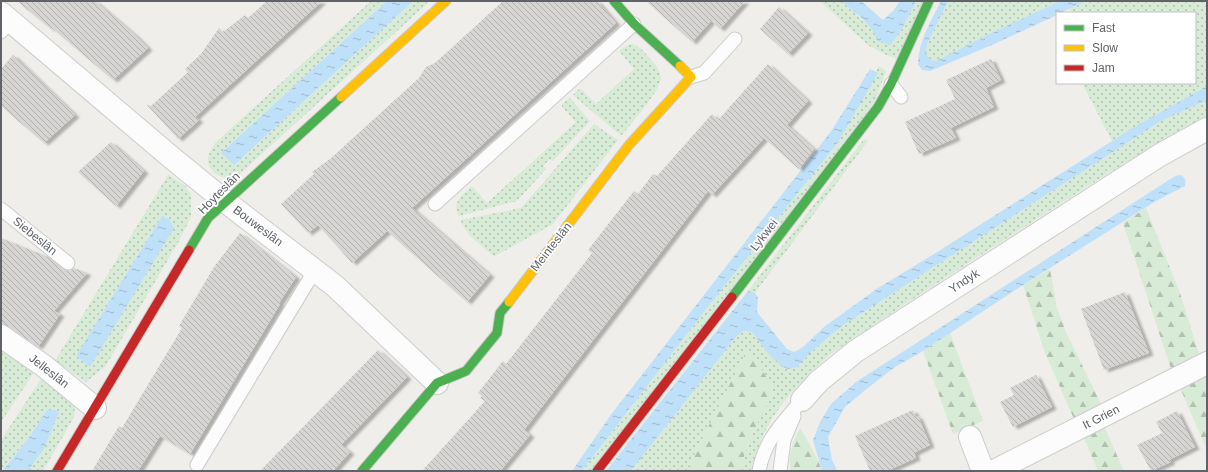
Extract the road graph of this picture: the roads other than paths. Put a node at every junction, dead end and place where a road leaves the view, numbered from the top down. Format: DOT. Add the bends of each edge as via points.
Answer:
graph roads {
  1 [pos="446,1"];
  2 [pos="614,1"];
  3 [pos="929,1"];
  4 [pos="4,22"];
  5 [pos="634,24"];
  6 [pos="735,39"];
  7 [pos="691,77"];
  8 [pos="891,84"];
  9 [pos="901,97"];
  10 [pos="1207,129"];
  11 [pos="226,202"];
  12 [pos="435,204"];
  13 [pos="1,209"];
  14 [pos="68,263"];
  15 [pos="315,270"];
  16 [pos="1,336"];
  17 [pos="1207,363"];
  18 [pos="438,383"];
  19 [pos="802,400"];
  20 [pos="95,408"];
  21 [pos="970,437"];
  22 [pos="197,465"];
  23 [pos="57,471"];
  24 [pos="362,471"];
  25 [pos="597,471"];
  26 [pos="759,471"];
  27 [pos="780,471"];
  28 [pos="983,471"];
  29 [pos="994,471"];
  1 -- 11 [label="street, Hoyteslân"];
  2 -- 5 [label="street"];
  3 -- 8 [label="street, Lykwei"];
  4 -- 11 [label="street, Bouweslân"];
  5 -- 7 [label="street"];
  5 -- 12 [label="lane"];
  6 -- 7 [label="lane" via="704,73"];
  7 -- 18 [label="street, Meinteslân" via="629,145 500,313 497,333 466,371"];
  8 -- 9 [label="lane"];
  8 -- 25 [label="street, Lykwei" via="864,127"];
  10 -- 19 [label="street, Yndyk" via="1160,154 856,351 825,376"];
  11 -- 15 [label="street, Bouweslân"];
  11 -- 20 [label="street, Hoyteslân" via="208,218"];
  13 -- 14 [label="lane, Siebeslân"];
  15 -- 18 [label="street, Bouweslân"];
  15 -- 22 [label="lane"];
  16 -- 20 [label="street, Jelleslân" via="44,366"];
  17 -- 29 [label="street, It Grien"];
  18 -- 24 [label="street, Meinteslân"];
  19 -- 26 [label="lane, Yndyk" via="771,436"];
  19 -- 27 [label="lane" via="784,440"];
  20 -- 23 [label="street, Hoyteslân"];
  21 -- 28 [label="street"];
}
